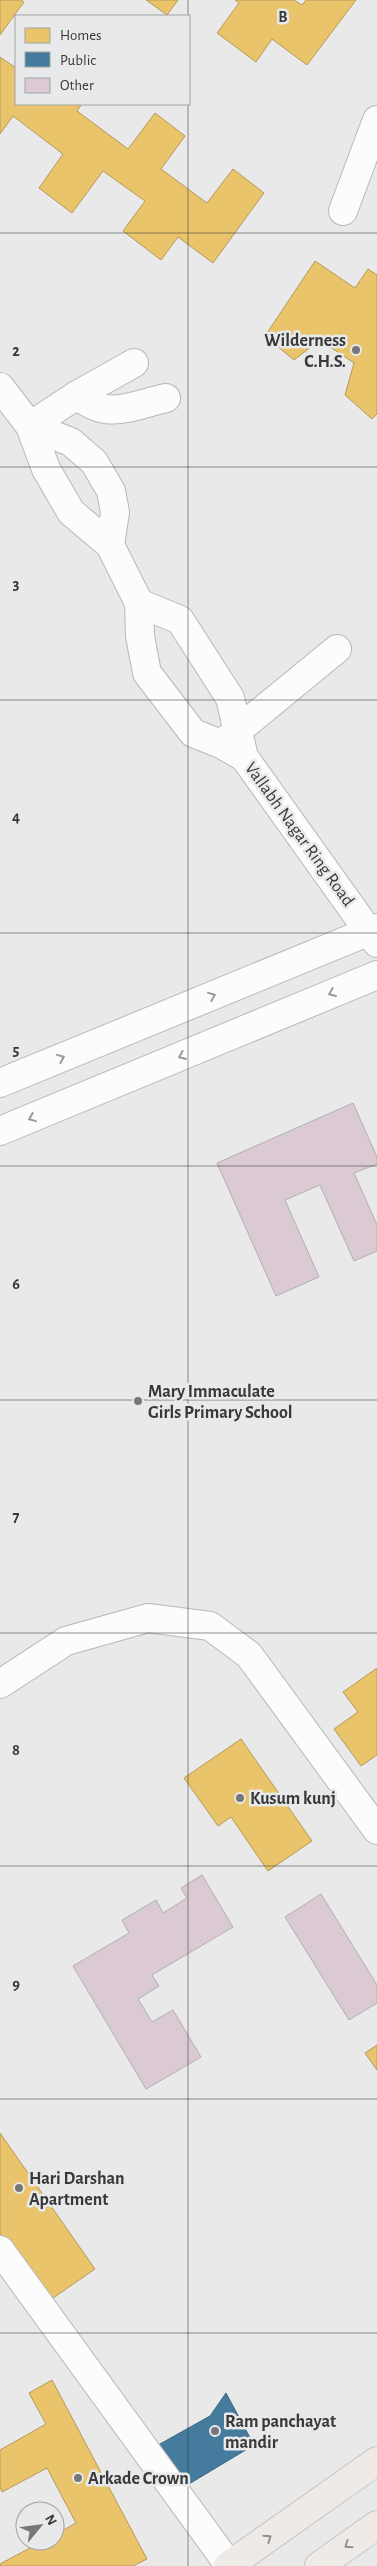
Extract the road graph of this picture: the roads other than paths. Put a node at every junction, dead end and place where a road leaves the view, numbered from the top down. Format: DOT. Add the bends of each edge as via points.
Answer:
graph roads {
  1 [pos="377,120"];
  2 [pos="343,212"];
  3 [pos="134,363"];
  4 [pos="0,386"];
  5 [pos="77,395"];
  6 [pos="166,398"];
  7 [pos="30,426"];
  8 [pos="110,545"];
  9 [pos="139,603"];
  10 [pos="338,648"];
  11 [pos="234,744"];
  12 [pos="375,934"];
  13 [pos="377,975"];
  14 [pos="108,1038"];
  15 [pos="128,1078"];
  16 [pos="0,1083"];
  17 [pos="0,1131"];
  18 [pos="0,1684"];
  19 [pos="377,1830"];
  20 [pos="0,2250"];
  21 [pos="377,2461"];
  22 [pos="377,2525"];
  23 [pos="228,2566"];
  24 [pos="319,2566"];
  1 -- 2 [label="street"];
  3 -- 5 [label="street"];
  4 -- 7 [label="street"];
  5 -- 6 [label="street" via="91,406 109,412"];
  5 -- 7 [label="street"];
  7 -- 8 [label="street" via="46,469 71,512"];
  7 -- 8 [label="street" via="71,442 94,462 111,492 115,512"];
  8 -- 9 [label="street"];
  9 -- 11 [label="street, Vallabh Nagar Ring Road" via="180,620 230,698"];
  9 -- 11 [label="street" via="140,636 147,674 193,733"];
  10 -- 11 [label="street"];
  11 -- 12 [label="street, Vallabh Nagar Ring Road"];
  14 -- 12 [label="street, one-way"];
  13 -- 15 [label="street, one-way"];
  14 -- 15 [label="street"];
  16 -- 14 [label="street, one-way"];
  15 -- 17 [label="street, one-way"];
  18 -- 19 [label="street" via="66,1641 139,1620 148,1618 210,1626 249,1655"];
  20 -- 23 [label="street"];
  23 -- 21 [label="main road, one-way"];
  22 -- 24 [label="main road, one-way"];
}
